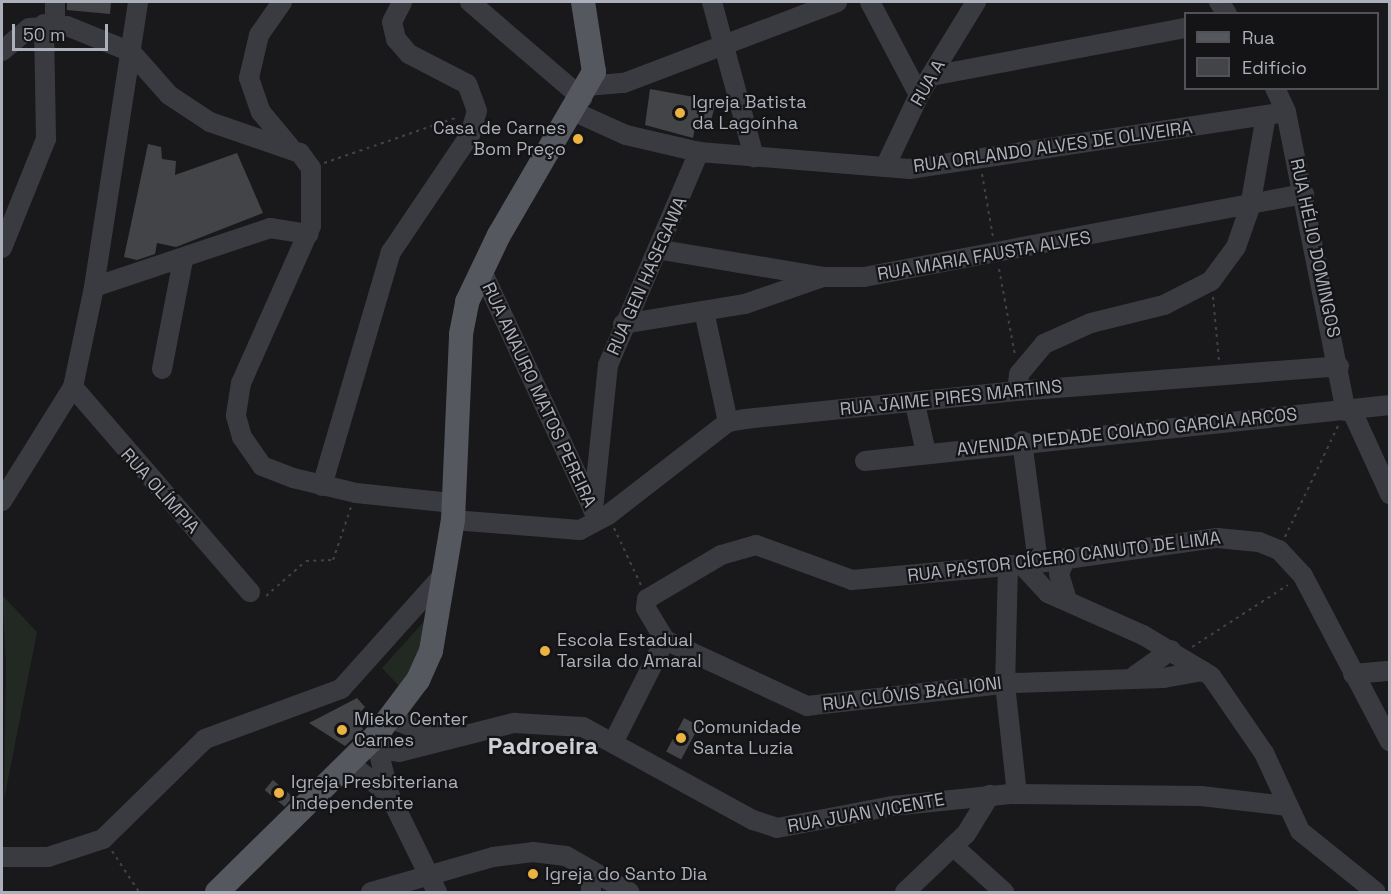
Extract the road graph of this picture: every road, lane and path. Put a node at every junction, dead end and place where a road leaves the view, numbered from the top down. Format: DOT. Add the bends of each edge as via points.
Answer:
graph roads {
  1 [pos="56,2"];
  2 [pos="138,2"];
  3 [pos="282,2"];
  4 [pos="402,2"];
  5 [pos="470,2"];
  6 [pos="583,2"];
  7 [pos="712,2"];
  8 [pos="837,2"];
  9 [pos="870,2"];
  10 [pos="976,2"];
  11 [pos="50,24"];
  12 [pos="1184,28"];
  13 [pos="5,42"];
  14 [pos="722,46"];
  15 [pos="131,52"];
  16 [pos="932,76"];
  17 [pos="1276,90"];
  18 [pos="919,95"];
  19 [pos="581,99"];
  20 [pos="477,111"];
  21 [pos="1286,112"];
  22 [pos="1266,115"];
  23 [pos="290,147"];
  24 [pos="699,152"];
  25 [pos="754,157"];
  26 [pos="885,167"];
  27 [pos="311,168"];
  28 [pos="1304,194"];
  29 [pos="1250,207"];
  30 [pos="309,234"];
  31 [pos="2,248"];
  32 [pos="662,250"];
  33 [pos="183,260"];
  34 [pos="481,269"];
  35 [pos="822,277"];
  36 [pos="1211,281"];
  37 [pos="94,287"];
  38 [pos="704,311"];
  39 [pos="623,324"];
  40 [pos="1339,366"];
  41 [pos="162,369"];
  42 [pos="1221,375"];
  43 [pos="73,387"];
  44 [pos="1017,391"];
  45 [pos="915,404"];
  46 [pos="1389,405"];
  47 [pos="1348,410"];
  48 [pos="728,422"];
  49 [pos="1022,441"];
  50 [pos="926,453"];
  51 [pos="865,461"];
  52 [pos="322,486"];
  53 [pos="356,493"];
  54 [pos="1389,494"];
  55 [pos="2,501"];
  56 [pos="453,512"];
  57 [pos="599,515"];
  58 [pos="1279,550"];
  59 [pos="1066,558"];
  60 [pos="1022,564"];
  61 [pos="446,572"];
  62 [pos="1303,576"];
  63 [pos="250,592"];
  64 [pos="647,599"];
  65 [pos="1067,600"];
  66 [pos="665,640"];
  67 [pos="1175,652"];
  68 [pos="1203,671"];
  69 [pos="1389,671"];
  70 [pos="1353,674"];
  71 [pos="1136,675"];
  72 [pos="1005,684"];
  73 [pos="390,717"];
  74 [pos="462,732"];
  75 [pos="375,737"];
  76 [pos="614,741"];
  77 [pos="1389,741"];
  78 [pos="1264,753"];
  79 [pos="349,763"];
  80 [pos="389,794"];
  81 [pos="1017,794"];
  82 [pos="990,795"];
  83 [pos="1259,801"];
  84 [pos="1287,806"];
  85 [pos="104,839"];
  86 [pos="953,846"];
  87 [pos="2,857"];
  88 [pos="591,870"];
  89 [pos="430,873"];
  90 [pos="139,892"];
  91 [pos="218,892"];
  92 [pos="371,892"];
  93 [pos="437,892"];
  94 [pos="591,892"];
  95 [pos="629,892"];
  96 [pos="905,892"];
  97 [pos="1005,892"];
  98 [pos="1376,892"];
  1 -- 11 [label="street"];
  2 -- 15 [label="street"];
  3 -- 23 [label="street" via="259,35 249,78 261,112"];
  4 -- 20 [label="street" via="392,22 396,39 409,54 467,84"];
  5 -- 19 [label="street, RUA ORLANDO ALVES DE OLIVEIRA"];
  6 -- 19 [label="main road" via="594,72"];
  7 -- 14 [label="street"];
  8 -- 14 [label="street"];
  9 -- 18 [label="street"];
  10 -- 16 [label="street, RUA A"];
  11 -- 13 [label="street"];
  11 -- 15 [label="street"];
  11 -- 31 [label="street" via="46,139"];
  12 -- 16 [label="street"];
  14 -- 19 [label="street"];
  14 -- 25 [label="street"];
  15 -- 23 [label="street" via="169,95 210,122"];
  15 -- 37 [label="street"];
  16 -- 18 [label="street, RUA A"];
  17 -- 21 [label="street, RUA HÉLIO DOMINGOS"];
  18 -- 26 [label="street, RUA A"];
  19 -- 24 [label="street, RUA ORLANDO ALVES DE OLIVEIRA" via="626,135"];
  19 -- 34 [label="main road"];
  20 -- 27 [label="path"];
  20 -- 52 [label="street" via="470,135 391,252"];
  21 -- 22 [label="street, RUA ORLANDO ALVES DE OLIVEIRA"];
  21 -- 28 [label="street, RUA HÉLIO DOMINGOS"];
  22 -- 26 [label="street, RUA ORLANDO ALVES DE OLIVEIRA" via="937,167"];
  22 -- 29 [label="street"];
  23 -- 27 [label="street"];
  24 -- 25 [label="street, RUA ORLANDO ALVES DE OLIVEIRA"];
  24 -- 32 [label="street, RUA GEN HASEGAWA"];
  25 -- 26 [label="street, RUA ORLANDO ALVES DE OLIVEIRA"];
  27 -- 30 [label="street"];
  28 -- 29 [label="street, RUA MARIA FAUSTA ALVES"];
  28 -- 40 [label="street, RUA HÉLIO DOMINGOS"];
  29 -- 35 [label="street, RUA MARIA FAUSTA ALVES" via="997,256 864,277"];
  29 -- 36 [label="street" via="1236,247"];
  30 -- 33 [label="street" via="270,228"];
  30 -- 52 [label="street" via="241,383 236,416 246,446 262,466"];
  32 -- 35 [label="street, RUA MARIA FAUSTA ALVES"];
  32 -- 39 [label="street, RUA GEN HASEGAWA"];
  33 -- 37 [label="street"];
  33 -- 41 [label="street"];
  34 -- 56 [label="main road" via="461,334"];
  34 -- 57 [label="street, RUA ANAURO MATOS PEREIRA"];
  35 -- 38 [label="street" via="773,297"];
  36 -- 42 [label="path"];
  36 -- 44 [label="street" via="1164,305 1091,323 1044,344 1019,374"];
  37 -- 43 [label="street"];
  38 -- 39 [label="street"];
  38 -- 48 [label="street"];
  39 -- 57 [label="street, RUA GEN HASEGAWA" via="602,400"];
  40 -- 42 [label="street, RUA JAIME PIRES MARTINS"];
  40 -- 47 [label="street, RUA HÉLIO DOMINGOS"];
  42 -- 44 [label="street, RUA JAIME PIRES MARTINS"];
  43 -- 55 [label="street"];
  43 -- 63 [label="street, RUA OLÍMPIA"];
  44 -- 45 [label="street, RUA JAIME PIRES MARTINS"];
  45 -- 48 [label="street, RUA JAIME PIRES MARTINS"];
  45 -- 50 [label="street"];
  46 -- 47 [label="street, AVENIDA PIEDADE COIADO GARCIA ARCOS"];
  47 -- 49 [label="street, AVENIDA PIEDADE COIADO GARCIA ARCOS"];
  47 -- 54 [label="street, RUA HÉLIO DOMINGOS"];
  47 -- 58 [label="path"];
  48 -- 57 [label="street"];
  49 -- 50 [label="street, AVENIDA PIEDADE COIADO GARCIA ARCOS"];
  49 -- 60 [label="street"];
  50 -- 51 [label="street, AVENIDA PIEDADE COIADO GARCIA ARCOS"];
  52 -- 53 [label="street"];
  53 -- 56 [label="street"];
  53 -- 63 [label="path" via="333,560 306,561 266,596"];
  56 -- 57 [label="street" via="580,530"];
  56 -- 61 [label="main road"];
  57 -- 64 [label="path"];
  58 -- 59 [label="street, RUA PASTOR CÍCERO CANUTO DE LIMA" via="1259,542 1217,538"];
  58 -- 62 [label="street"];
  59 -- 60 [label="street, RUA PASTOR CÍCERO CANUTO DE LIMA"];
  59 -- 65 [label="street" via="1059,574"];
  60 -- 64 [label="street, RUA PASTOR CÍCERO CANUTO DE LIMA" via="852,579 756,545 721,555"];
  60 -- 65 [label="street" via="1041,588"];
  60 -- 72 [label="street"];
  61 -- 73 [label="main road" via="430,651"];
  61 -- 85 [label="street" via="341,689 205,739"];
  62 -- 67 [label="path"];
  62 -- 70 [label="street"];
  64 -- 66 [label="street" via="646,608"];
  65 -- 67 [label="street"];
  66 -- 72 [label="street, RUA CLÓVIS BAGLIONI" via="807,706"];
  66 -- 76 [label="street"];
  67 -- 68 [label="street"];
  67 -- 71 [label="street"];
  68 -- 71 [label="street, RUA CLÓVIS BAGLIONI" via="1164,678"];
  68 -- 78 [label="street" via="1230,698"];
  69 -- 70 [label="street"];
  70 -- 77 [label="street"];
  71 -- 72 [label="street, RUA CLÓVIS BAGLIONI"];
  72 -- 81 [label="street"];
  73 -- 74 [label="street, RUA JUAN VICENTE" via="423,731"];
  73 -- 75 [label="main road"];
  74 -- 75 [label="street, RUA JUAN VICENTE" via="399,752 387,750"];
  74 -- 76 [label="street, RUA JUAN VICENTE" via="557,723"];
  75 -- 79 [label="main road"];
  75 -- 80 [label="street"];
  76 -- 82 [label="street, RUA JUAN VICENTE" via="753,820 777,828 892,806"];
  78 -- 83 [label="street" via="1266,789"];
  78 -- 84 [label="street"];
  79 -- 80 [label="street"];
  79 -- 91 [label="main road"];
  80 -- 89 [label="street"];
  81 -- 82 [label="street, RUA JUAN VICENTE"];
  81 -- 83 [label="street, RUA JUAN VICENTE"];
  82 -- 86 [label="street"];
  83 -- 84 [label="street, RUA JUAN VICENTE"];
  84 -- 98 [label="street" via="1315,848"];
  85 -- 87 [label="street" via="48,857"];
  85 -- 90 [label="path"];
  86 -- 96 [label="street"];
  86 -- 97 [label="street"];
  88 -- 89 [label="street" via="566,856 533,852"];
  88 -- 94 [label="street"];
  88 -- 95 [label="street"];
  89 -- 92 [label="street"];
  89 -- 93 [label="street"];
}
